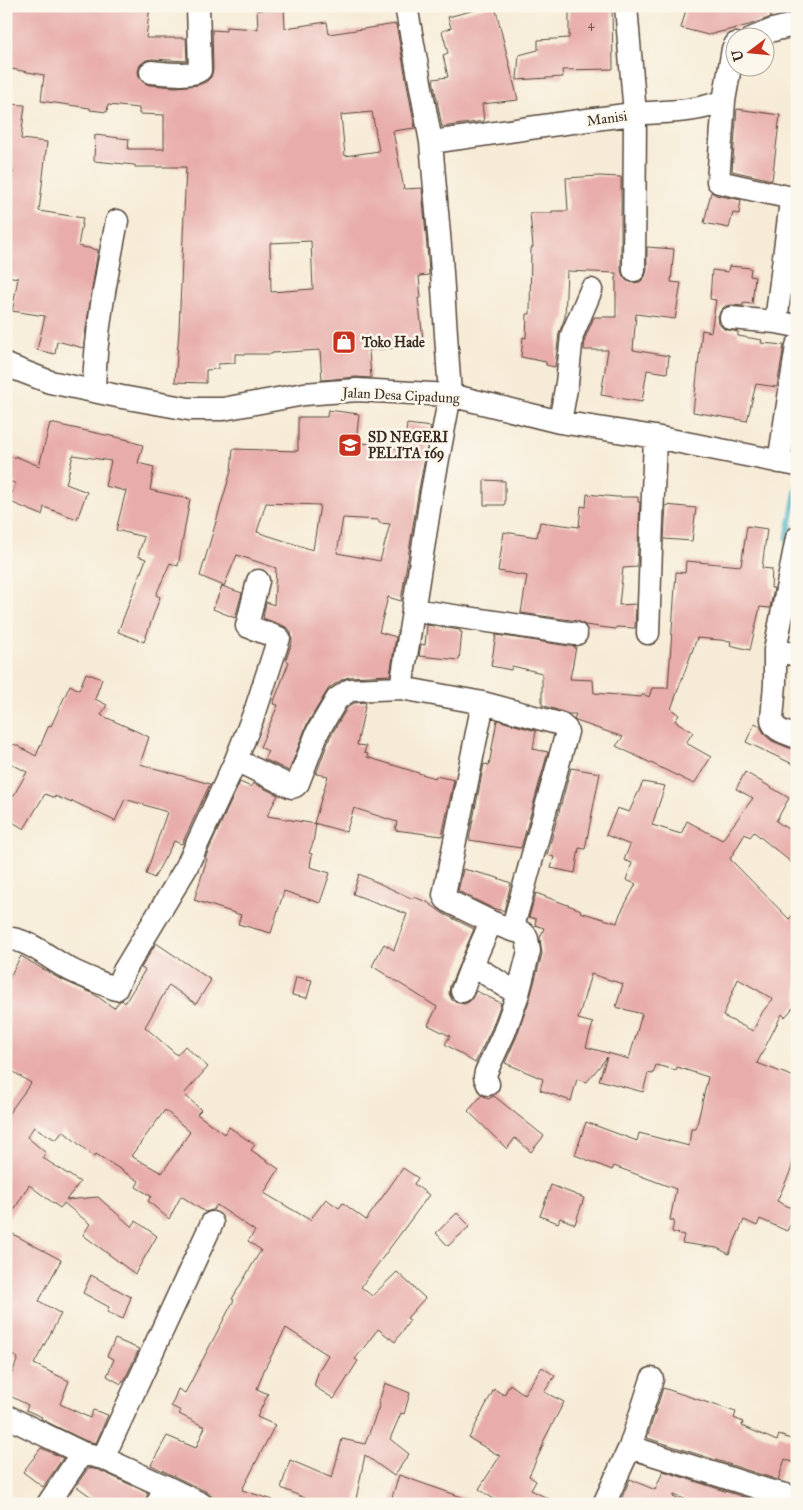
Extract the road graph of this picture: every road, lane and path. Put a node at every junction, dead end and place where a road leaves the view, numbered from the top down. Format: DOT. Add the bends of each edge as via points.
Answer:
graph roads {
  1 [pos="198,6"];
  2 [pos="406,6"];
  3 [pos="626,6"];
  4 [pos="797,24"];
  5 [pos="776,29"];
  6 [pos="151,72"];
  7 [pos="728,78"];
  8 [pos="724,101"];
  9 [pos="635,114"];
  10 [pos="431,142"];
  11 [pos="794,197"];
  12 [pos="117,221"];
  13 [pos="634,270"];
  14 [pos="591,290"];
  15 [pos="731,318"];
  16 [pos="786,324"];
  17 [pos="797,346"];
  18 [pos="6,365"];
  19 [pos="94,391"];
  20 [pos="450,395"];
  21 [pos="560,422"];
  22 [pos="655,437"];
  23 [pos="788,463"];
  24 [pos="797,538"];
  25 [pos="258,581"];
  26 [pos="413,610"];
  27 [pos="648,632"];
  28 [pos="576,634"];
  29 [pos="775,650"];
  30 [pos="797,655"];
  31 [pos="401,688"];
  32 [pos="483,703"];
  33 [pos="794,736"];
  34 [pos="236,760"];
  35 [pos="491,922"];
  36 [pos="512,930"];
  37 [pos="6,938"];
  38 [pos="472,966"];
  39 [pos="462,991"];
  40 [pos="518,994"];
  41 [pos="488,1084"];
  42 [pos="212,1223"];
  43 [pos="652,1380"];
  44 [pos="6,1416"];
  45 [pos="630,1448"];
  46 [pos="92,1455"];
  47 [pos="160,1495"];
  48 [pos="797,1498"];
  49 [pos="608,1503"];
  50 [pos="48,1504"];
  51 [pos="201,1504"];
  1 -- 6 [label="street" via="200,70 188,74"];
  2 -- 10 [label="street"];
  3 -- 9 [label="street"];
  4 -- 5 [label="street"];
  7 -- 8 [label="street"];
  8 -- 9 [label="street, Manisi" via="687,111"];
  8 -- 11 [label="street" via="718,181"];
  9 -- 10 [label="street, Manisi"];
  9 -- 13 [label="street"];
  10 -- 20 [label="street"];
  11 -- 16 [label="street"];
  12 -- 19 [label="street" via="101,302"];
  14 -- 21 [label="street" via="572,336"];
  15 -- 16 [label="street"];
  17 -- 23 [label="street"];
  18 -- 19 [label="street, Jalan Desa Cipadung" via="50,382"];
  19 -- 20 [label="street, Jalan Desa Cipadung" via="189,409 223,409 304,394 349,390"];
  20 -- 21 [label="street, Jalan Desa Cipadung"];
  20 -- 26 [label="street"];
  21 -- 22 [label="street, Jalan Desa Cipadung"];
  22 -- 23 [label="street, Jalan Desa Cipadung"];
  22 -- 27 [label="street"];
  24 -- 29 [label="street"];
  25 -- 34 [label="street" via="247,626 279,638"];
  26 -- 28 [label="street"];
  26 -- 31 [label="street"];
  29 -- 30 [label="street"];
  29 -- 33 [label="street" via="772,724"];
  31 -- 32 [label="street"];
  31 -- 34 [label="street" via="350,690 336,699 318,730 295,786"];
  32 -- 35 [label="street" via="444,895 450,902"];
  32 -- 36 [label="street" via="560,724 567,732"];
  34 -- 37 [label="street" via="186,868 124,971 116,990 72,971 24,942"];
  35 -- 36 [label="street"];
  35 -- 38 [label="street"];
  36 -- 40 [label="street" via="525,935 529,951"];
  38 -- 39 [label="street"];
  38 -- 40 [label="street"];
  40 -- 41 [label="street" via="486,1072"];
  42 -- 46 [label="street"];
  43 -- 45 [label="street"];
  44 -- 46 [label="street"];
  45 -- 48 [label="street"];
  45 -- 49 [label="street"];
  46 -- 47 [label="street"];
  46 -- 50 [label="street"];
  47 -- 51 [label="street"];
}
